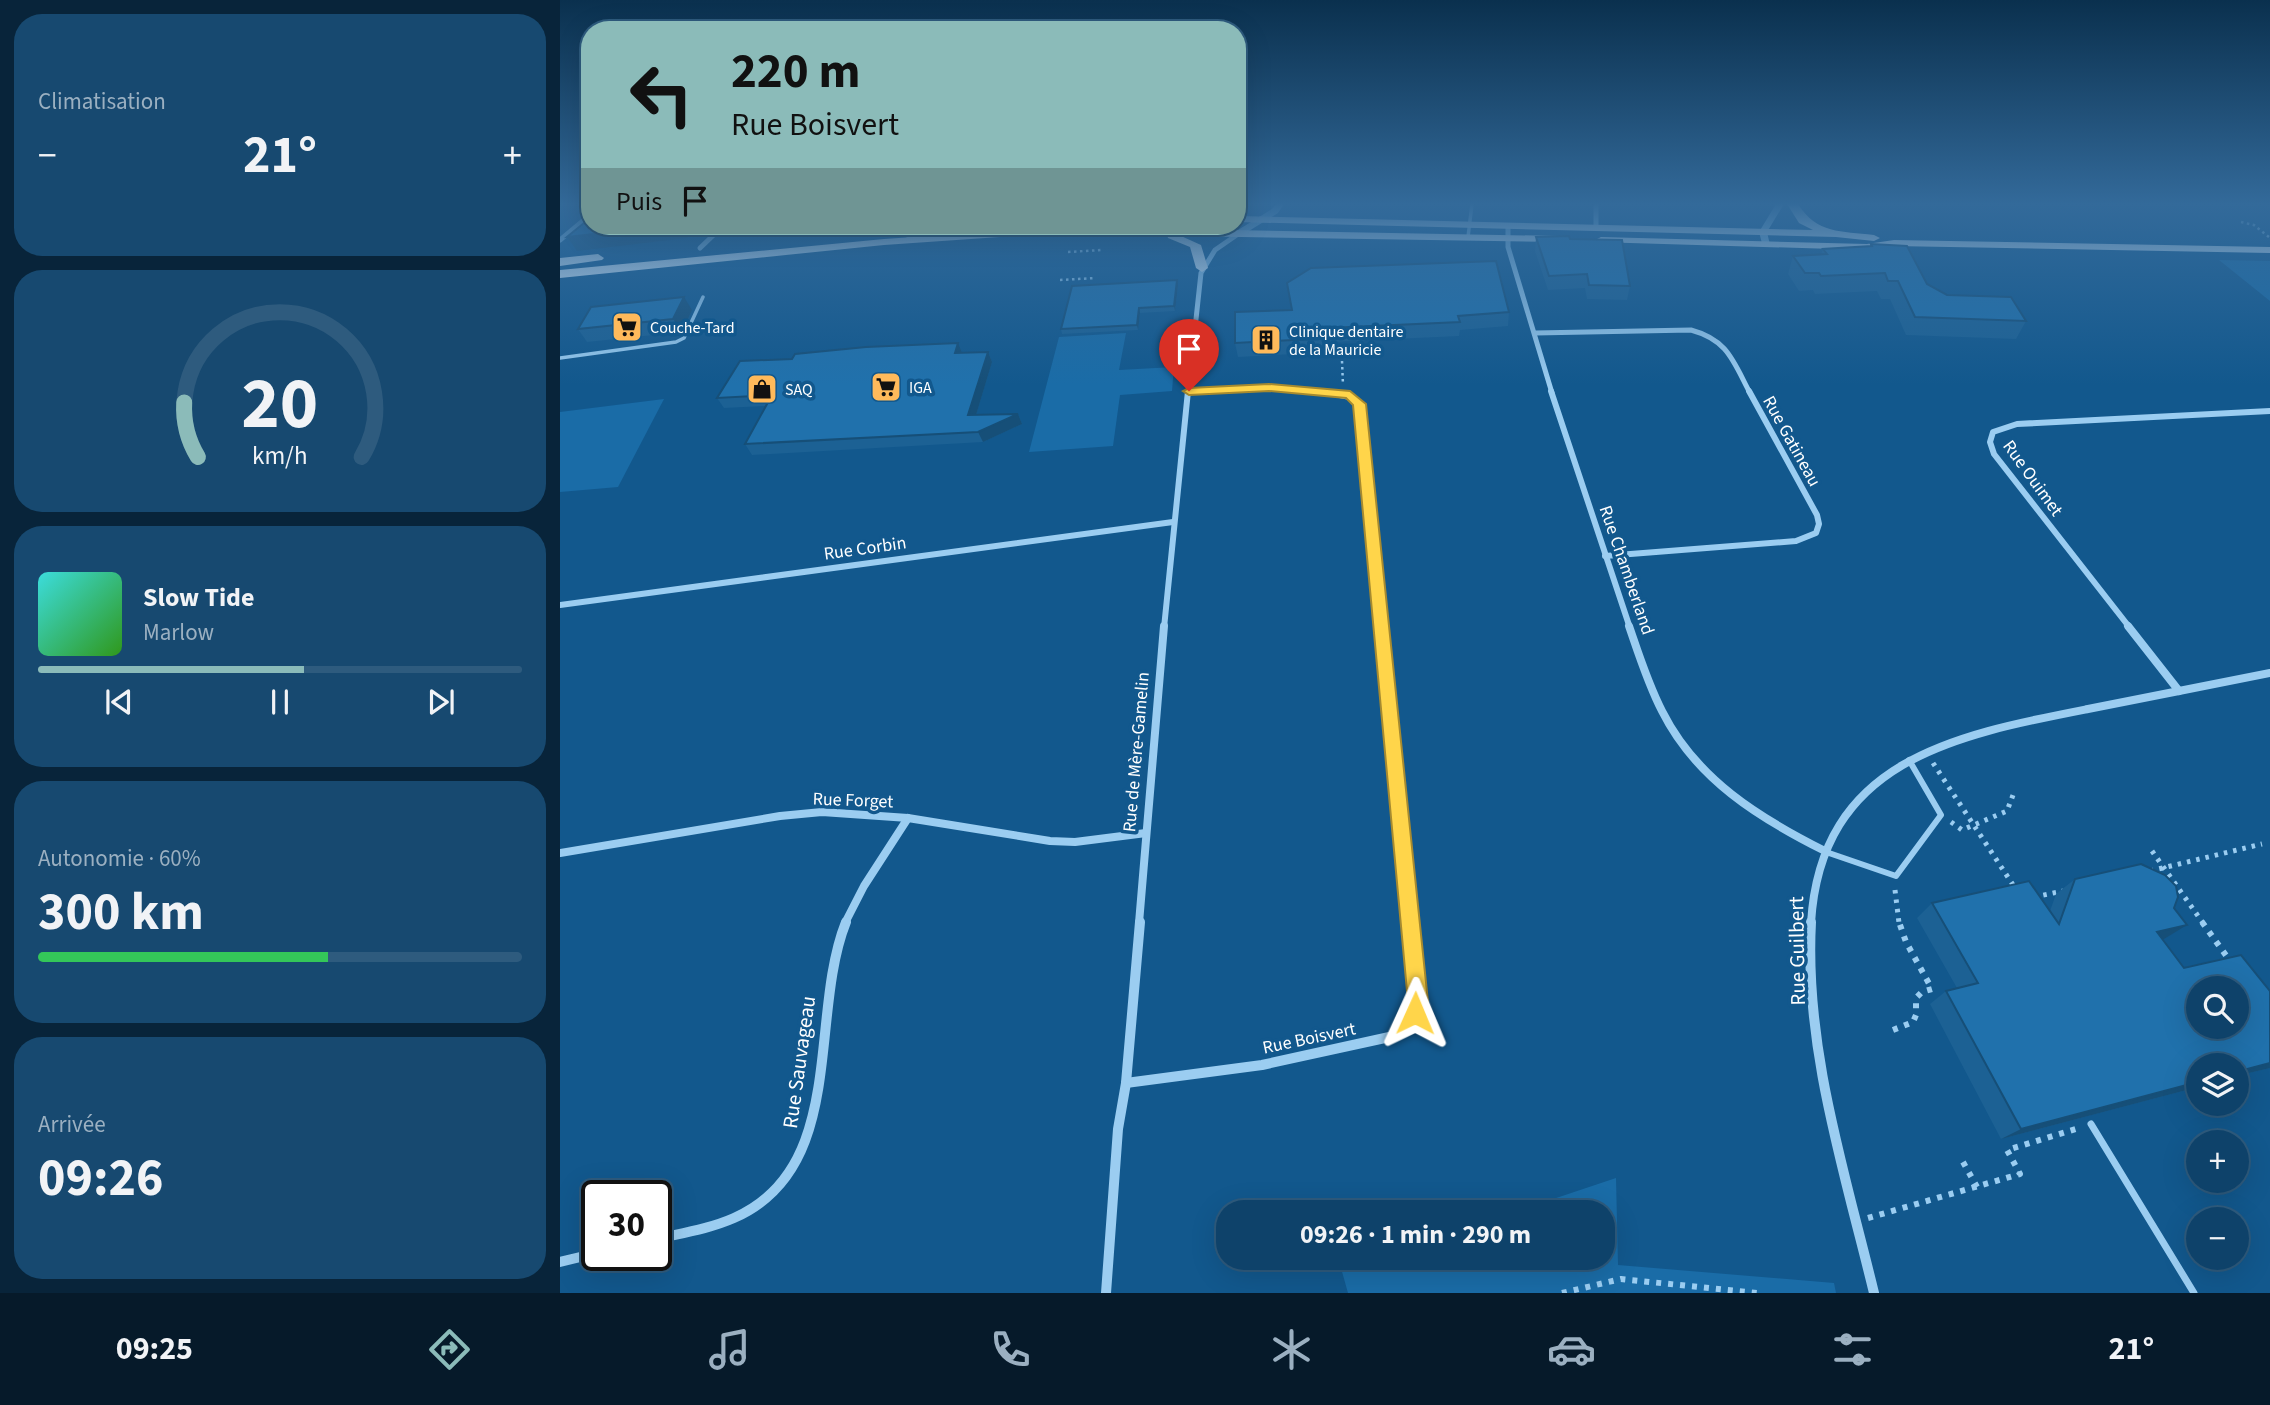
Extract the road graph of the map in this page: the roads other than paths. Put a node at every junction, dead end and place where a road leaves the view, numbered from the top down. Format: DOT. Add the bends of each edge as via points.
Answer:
graph roads {
  1 [pos="659,264"];
  2 [pos="1201,264"];
  3 [pos="1205,264"];
  4 [pos="1513,264"];
  5 [pos="1202,268"];
  6 [pos="560,274"];
  7 [pos="703,297"];
  8 [pos="1535,333"];
  9 [pos="560,358"];
  10 [pos="1189,391"];
  11 [pos="2270,411"];
  12 [pos="1173,522"];
  13 [pos="1605,556"];
  14 [pos="560,605"];
  15 [pos="2270,673"];
  16 [pos="2179,691"];
  17 [pos="1909,760"];
  18 [pos="908,818"];
  19 [pos="1146,833"];
  20 [pos="1825,851"];
  21 [pos="560,853"];
  22 [pos="1126,1083"];
  23 [pos="2091,1124"];
  24 [pos="672,1235"];
  25 [pos="581,1257"];
  26 [pos="560,1262"];
  27 [pos="1106,1293"];
  28 [pos="1874,1293"];
  29 [pos="2194,1293"];
  1 -- 6 [label="main road"];
  2 -- 5 [label="main road"];
  3 -- 5 [label="street"];
  4 -- 8 [label="street, Rue Chamberland"];
  5 -- 10 [label="street, Rue de Mère-Gamelin"];
  7 -- 9 [label="lane" via="684,338 676,342"];
  8 -- 13 [label="street, Rue Chamberland"];
  8 -- 13 [label="street, Rue Gatineau" via="1691,330 1718,339 1819,524 1816,533 1796,541"];
  10 -- 12 [label="street, Rue de Mère-Gamelin"];
  10 -- 22 [label="street, Rue Boisvert" via="1269,388 1343,394 1360,404 1418,1002 1410,1022 1394,1036 1262,1065"];
  11 -- 16 [label="street, Rue Ouimet" via="2017,424 1993,432 1990,442 2003,465"];
  12 -- 14 [label="street, Rue Corbin"];
  12 -- 19 [label="street, Rue de Mère-Gamelin"];
  13 -- 20 [label="street, Rue Chamberland" via="1654,697 1689,755 1749,810"];
  15 -- 16 [label="street, Rue Guilbert"];
  16 -- 17 [label="street, Rue Guilbert" via="1960,736"];
  17 -- 20 [label="street, Rue Guilbert" via="1854,806"];
  17 -- 20 [label="lane" via="1941,815 1896,877"];
  18 -- 19 [label="street, Rue Forget" via="1050,841"];
  18 -- 21 [label="street, Rue Forget" via="822,812 780,816"];
  18 -- 24 [label="street, Rue Sauvageau" via="865,886 834,958 811,1128 798,1161 769,1198 743,1214"];
  19 -- 22 [label="street, Rue de Mère-Gamelin"];
  20 -- 28 [label="street, Rue Guilbert" via="1811,907 1813,993 1825,1085"];
  22 -- 27 [label="street, Rue de Mère-Gamelin" via="1118,1129"];
  23 -- 29 [label="lane"];
  25 -- 26 [label="street"];
}
